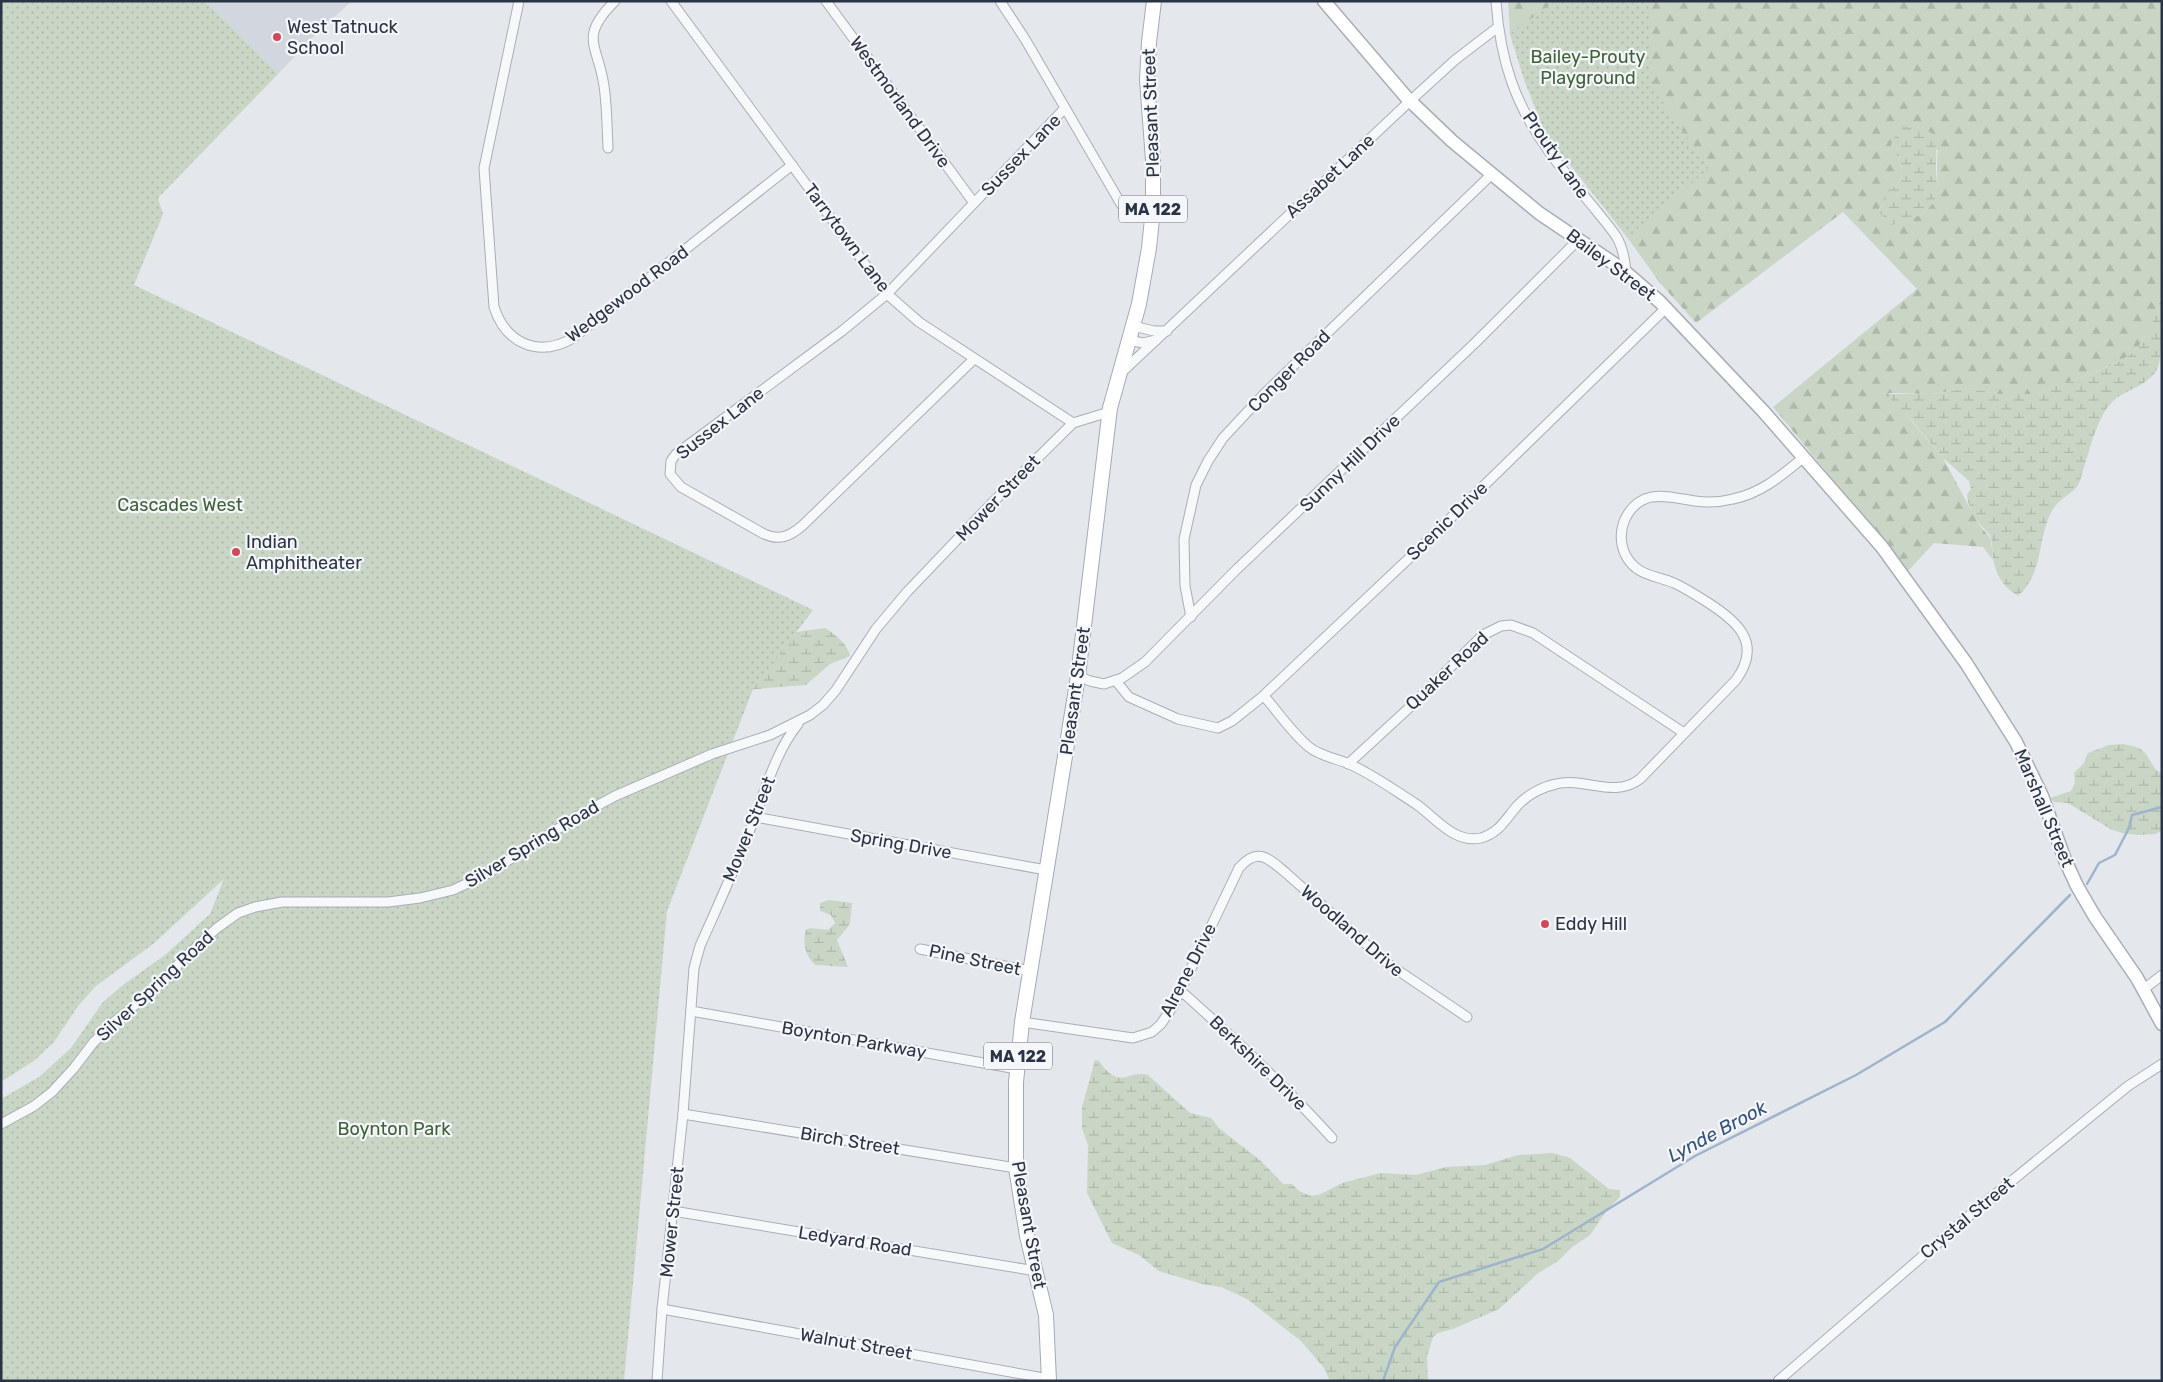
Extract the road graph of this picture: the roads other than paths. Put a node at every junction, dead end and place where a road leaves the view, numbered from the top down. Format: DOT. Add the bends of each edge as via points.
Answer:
graph roads {
  1 [pos="519,1"];
  2 [pos="615,1"];
  3 [pos="671,1"];
  4 [pos="826,1"];
  5 [pos="1000,1"];
  6 [pos="1154,1"];
  7 [pos="1324,1"];
  8 [pos="1495,2"];
  9 [pos="1498,26"];
  10 [pos="1410,100"];
  11 [pos="1065,108"];
  12 [pos="608,148"];
  13 [pos="792,165"];
  14 [pos="1492,174"];
  15 [pos="974,203"];
  16 [pos="1152,209"];
  17 [pos="1579,239"];
  18 [pos="1626,272"];
  19 [pos="887,294"];
  20 [pos="1666,308"];
  21 [pos="1133,326"];
  22 [pos="1167,331"];
  23 [pos="1159,339"];
  24 [pos="1129,340"];
  25 [pos="974,359"];
  26 [pos="1118,376"];
  27 [pos="1109,412"];
  28 [pos="1073,423"];
  29 [pos="1804,457"];
  30 [pos="1918,595"];
  31 [pos="1191,617"];
  32 [pos="1078,676"];
  33 [pos="1116,681"];
  34 [pos="1264,696"];
  35 [pos="802,720"];
  36 [pos="1684,733"];
  37 [pos="1348,764"];
  38 [pos="755,818"];
  39 [pos="1240,868"];
  40 [pos="1046,870"];
  41 [pos="920,949"];
  42 [pos="1030,971"];
  43 [pos="2162,975"];
  44 [pos="2144,989"];
  45 [pos="1181,991"];
  46 [pos="690,1011"];
  47 [pos="1467,1017"];
  48 [pos="1022,1022"];
  49 [pos="2162,1024"];
  50 [pos="2162,1064"];
  51 [pos="1017,1069"];
  52 [pos="683,1114"];
  53 [pos="1,1124"];
  54 [pos="1332,1138"];
  55 [pos="1016,1168"];
  56 [pos="673,1211"];
  57 [pos="1036,1271"];
  58 [pos="662,1309"];
  59 [pos="1049,1380"];
  60 [pos="657,1381"];
  61 [pos="1778,1381"];
  1 -- 13 [label="street, Wedgewood Road" via="484,168 494,307 502,325 516,339 545,348 573,338"];
  2 -- 12 [label="street" via="598,20 593,37 604,86"];
  3 -- 13 [label="street, Tarrytown Lane"];
  4 -- 15 [label="street, Westmorland Drive"];
  5 -- 11 [label="street"];
  6 -- 16 [label="main road, Pleasant Street / MA 122" via="1147,80 1153,160"];
  7 -- 10 [label="street, Bailey Street"];
  8 -- 9 [label="street, Prouty Lane"];
  9 -- 10 [label="street, Assabet Lane"];
  9 -- 18 [label="street, Prouty Lane" via="1508,77 1522,105 1550,152 1616,236 1625,259"];
  10 -- 14 [label="street, Bailey Street"];
  10 -- 22 [label="street, Assabet Lane"];
  11 -- 15 [label="street, Sussex Lane"];
  11 -- 16 [label="street" via="1121,204 1130,209"];
  13 -- 19 [label="street, Tarrytown Lane"];
  14 -- 17 [label="street, Bailey Street" via="1540,213"];
  14 -- 31 [label="street, Conger Road" via="1264,394 1218,446 1196,485 1184,539 1185,586"];
  15 -- 19 [label="street, Sussex Lane"];
  16 -- 21 [label="main road, Pleasant Street / MA 122" via="1149,248"];
  17 -- 18 [label="street, Bailey Street"];
  17 -- 31 [label="street, Sunny Hill Drive"];
  18 -- 20 [label="street, Bailey Street"];
  19 -- 25 [label="street, Tarrytown Lane" via="919,322"];
  19 -- 25 [label="street, Sussex Lane" via="676,454 672,458 670,474 676,483 769,536 790,535"];
  20 -- 29 [label="street, Bailey Street"];
  20 -- 34 [label="street, Scenic Drive"];
  21 -- 22 [label="street"];
  21 -- 24 [label="main road, Pleasant Street / MA 122"];
  22 -- 23 [label="street, Assabet Lane"];
  23 -- 24 [label="street" via="1147,342"];
  23 -- 26 [label="street, Assabet Lane"];
  24 -- 26 [label="main road, Pleasant Street / MA 122"];
  25 -- 28 [label="street, Tarrytown Lane"];
  26 -- 27 [label="main road, Pleasant Street / MA 122"];
  27 -- 28 [label="street, Mower Street"];
  27 -- 32 [label="main road, Pleasant Street / MA 122"];
  28 -- 35 [label="street, Mower Street" via="925,573 876,629 831,697"];
  29 -- 30 [label="street, Bailey Street" via="1882,547"];
  29 -- 36 [label="street" via="1772,483 1745,496 1706,502 1659,495 1640,502 1626,517 1622,544 1626,557 1635,568 1673,583 1728,615 1746,642 1745,662 1740,675"];
  30 -- 44 [label="street, Marshall Street" via="2016,742 2042,796 2077,886"];
  31 -- 33 [label="street, Sunny Hill Drive" via="1145,662"];
  32 -- 33 [label="street" via="1104,684"];
  32 -- 40 [label="main road, Pleasant Street / MA 122"];
  33 -- 34 [label="street, Scenic Drive" via="1129,697 1170,716 1209,727 1232,721"];
  34 -- 37 [label="street" via="1310,748"];
  35 -- 38 [label="street, Mower Street" via="778,757"];
  35 -- 53 [label="street, Silver Spring Road" via="615,796 485,875 453,890 388,902 282,902 238,913 217,928 161,984 114,1022 52,1092"];
  36 -- 37 [label="street" via="1640,779 1630,785 1613,789 1573,782 1545,787 1522,802 1496,831 1476,839 1452,833 1410,801"];
  36 -- 37 [label="street, Quaker Road" via="1532,633 1511,625 1483,634"];
  38 -- 40 [label="street, Spring Drive"];
  38 -- 46 [label="street, Mower Street" via="700,946 694,968"];
  39 -- 45 [label="street, Alrene Drive"];
  39 -- 47 [label="street, Woodland Drive" via="1255,856 1270,860 1387,964"];
  40 -- 42 [label="main road, Pleasant Street / MA 122"];
  41 -- 42 [label="street, Pine Street"];
  42 -- 48 [label="main road, Pleasant Street / MA 122"];
  43 -- 44 [label="street"];
  44 -- 49 [label="street, Marshall Street"];
  45 -- 48 [label="street, Alrene Drive" via="1161,1024 1140,1037"];
  45 -- 54 [label="street, Berkshire Drive" via="1296,1099"];
  46 -- 51 [label="street, Boynton Parkway"];
  46 -- 52 [label="street, Mower Street"];
  48 -- 51 [label="main road, Pleasant Street / MA 122"];
  50 -- 61 [label="street, Crystal Street" via="2121,1091 1976,1210"];
  51 -- 55 [label="main road, Pleasant Street / MA 122"];
  52 -- 55 [label="street, Birch Street"];
  52 -- 56 [label="street, Mower Street"];
  55 -- 57 [label="main road, Pleasant Street / MA 122"];
  56 -- 57 [label="street, Ledyard Road"];
  56 -- 58 [label="street, Mower Street"];
  57 -- 59 [label="main road, Pleasant Street / MA 122" via="1046,1315"];
  58 -- 59 [label="street, Walnut Street"];
  58 -- 60 [label="street, Mower Street"];
}
